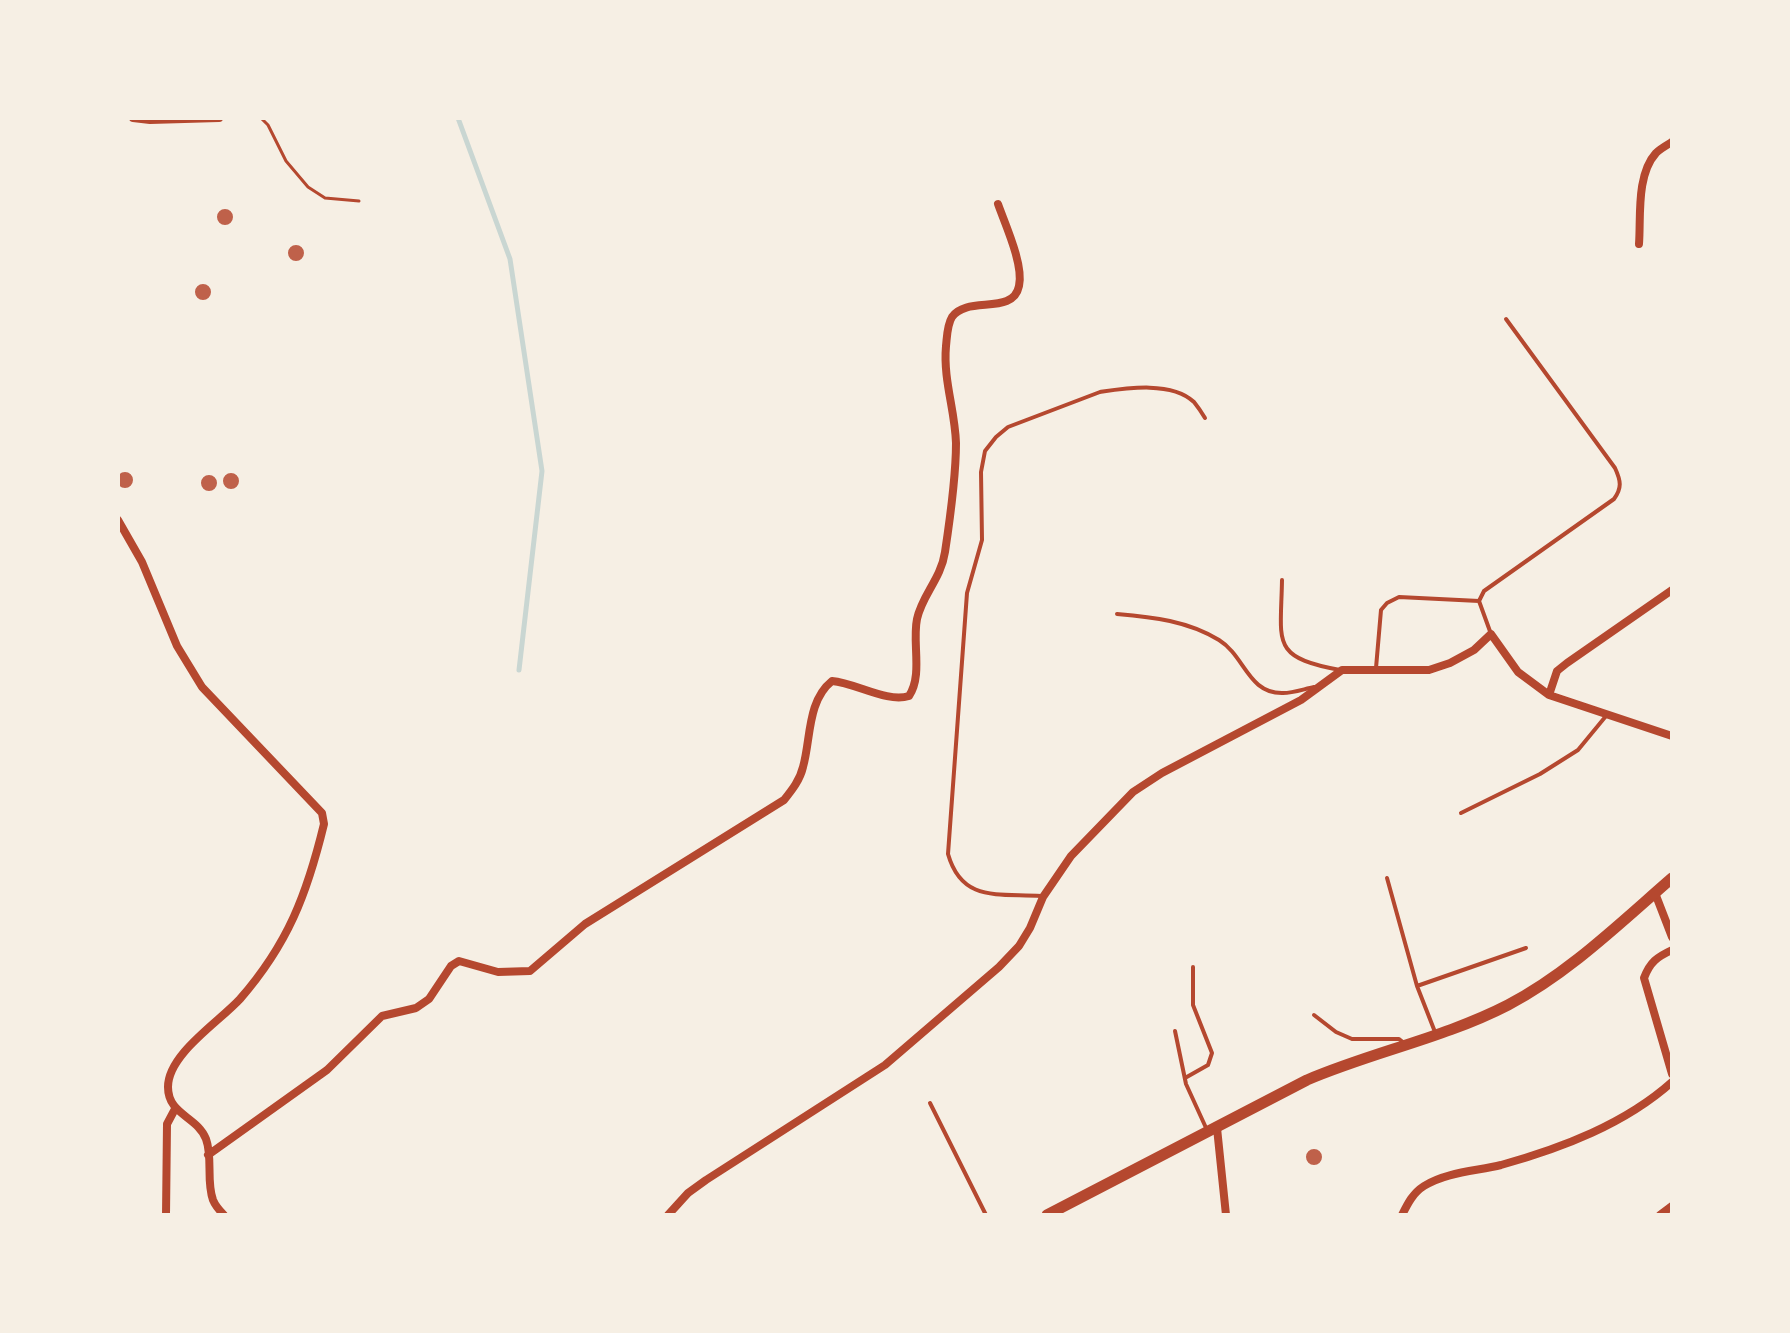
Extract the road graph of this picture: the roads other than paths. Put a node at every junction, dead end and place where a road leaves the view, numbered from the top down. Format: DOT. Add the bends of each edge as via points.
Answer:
graph roads {
  1 [pos="133,118"];
  2 [pos="208,118"];
  3 [pos="219,118"];
  4 [pos="1672,142"];
  5 [pos="998,204"];
  6 [pos="1639,244"];
  7 [pos="1506,319"];
  8 [pos="1205,418"];
  9 [pos="118,520"];
  10 [pos="1282,580"];
  11 [pos="1672,590"];
  12 [pos="1479,601"];
  13 [pos="1117,614"];
  14 [pos="1491,634"];
  15 [pos="1342,670"];
  16 [pos="1376,670"];
  17 [pos="1321,686"];
  18 [pos="1549,695"];
  19 [pos="1607,715"];
  20 [pos="1672,736"];
  21 [pos="1461,813"];
  22 [pos="1387,878"];
  23 [pos="1672,878"];
  24 [pos="1655,893"];
  25 [pos="1043,897"];
  26 [pos="1672,937"];
  27 [pos="1526,948"];
  28 [pos="1672,950"];
  29 [pos="1193,967"];
  30 [pos="1417,986"];
  31 [pos="1314,1015"];
  32 [pos="1175,1031"];
  33 [pos="1436,1034"];
  34 [pos="1406,1044"];
  35 [pos="1672,1074"];
  36 [pos="1185,1078"];
  37 [pos="1672,1082"];
  38 [pos="930,1103"];
  39 [pos="175,1109"];
  40 [pos="1212,1130"];
  41 [pos="208,1155"];
  42 [pos="1672,1206"];
  43 [pos="1050,1214"];
  44 [pos="166,1215"];
  45 [pos="224,1215"];
  46 [pos="668,1215"];
  47 [pos="986,1215"];
  48 [pos="1226,1215"];
  49 [pos="1402,1215"];
  50 [pos="1660,1215"];
  1 -- 2 [label="street"];
  2 -- 3 [label="street"];
  4 -- 6 [label="street" via="1655,154 1647,170"];
  5 -- 41 [label="street" via="1020,285 1004,302 962,308 948,329 947,390 956,444 946,551 938,579 918,613 915,682 909,696 895,698 832,681 819,693 803,767 784,800 585,924 530,971 498,972 459,961 429,999 416,1008 382,1016 327,1070"];
  7 -- 12 [label="lane" via="1621,482 1614,499 1493,584"];
  8 -- 25 [label="lane" via="1181,394 1112,390 1008,427 985,451 982,540 967,593 948,854 952,870 976,892"];
  9 -- 39 [label="street" via="202,687 308,796 324,824 304,898 284,938 238,1000 172,1070 169,1098"];
  10 -- 15 [label="lane" via="1281,635 1286,649 1308,664"];
  11 -- 18 [label="street" via="1557,671"];
  12 -- 14 [label="lane"];
  12 -- 16 [label="lane" via="1399,597 1387,603 1381,610"];
  13 -- 17 [label="lane" via="1200,629 1238,655 1253,682 1268,691 1285,694"];
  14 -- 16 [label="street" via="1474,650 1440,667"];
  14 -- 18 [label="street" via="1518,672"];
  15 -- 16 [label="street"];
  15 -- 17 [label="street"];
  17 -- 25 [label="street" via="1133,792 1071,856"];
  18 -- 19 [label="street"];
  19 -- 20 [label="street"];
  19 -- 21 [label="lane" via="1578,750"];
  22 -- 30 [label="lane"];
  23 -- 24 [label="street"];
  24 -- 26 [label="street"];
  24 -- 33 [label="street" via="1540,986"];
  25 -- 46 [label="street" via="1019,946 885,1065 706,1180"];
  27 -- 30 [label="lane"];
  28 -- 35 [label="street" via="1656,958 1644,978"];
  29 -- 36 [label="lane" via="1193,1005 1212,1053 1208,1065"];
  30 -- 33 [label="lane"];
  31 -- 34 [label="lane" via="1352,1039 1399,1039"];
  32 -- 36 [label="lane"];
  33 -- 34 [label="street"];
  34 -- 40 [label="street" via="1307,1080"];
  36 -- 40 [label="lane"];
  37 -- 49 [label="street" via="1615,1123 1506,1163 1425,1185"];
  38 -- 47 [label="lane"];
  39 -- 41 [label="street" via="203,1132"];
  39 -- 44 [label="street" via="167,1124"];
  40 -- 43 [label="street"];
  40 -- 48 [label="street"];
  41 -- 45 [label="street" via="213,1201"];
  42 -- 50 [label="street"];
}
